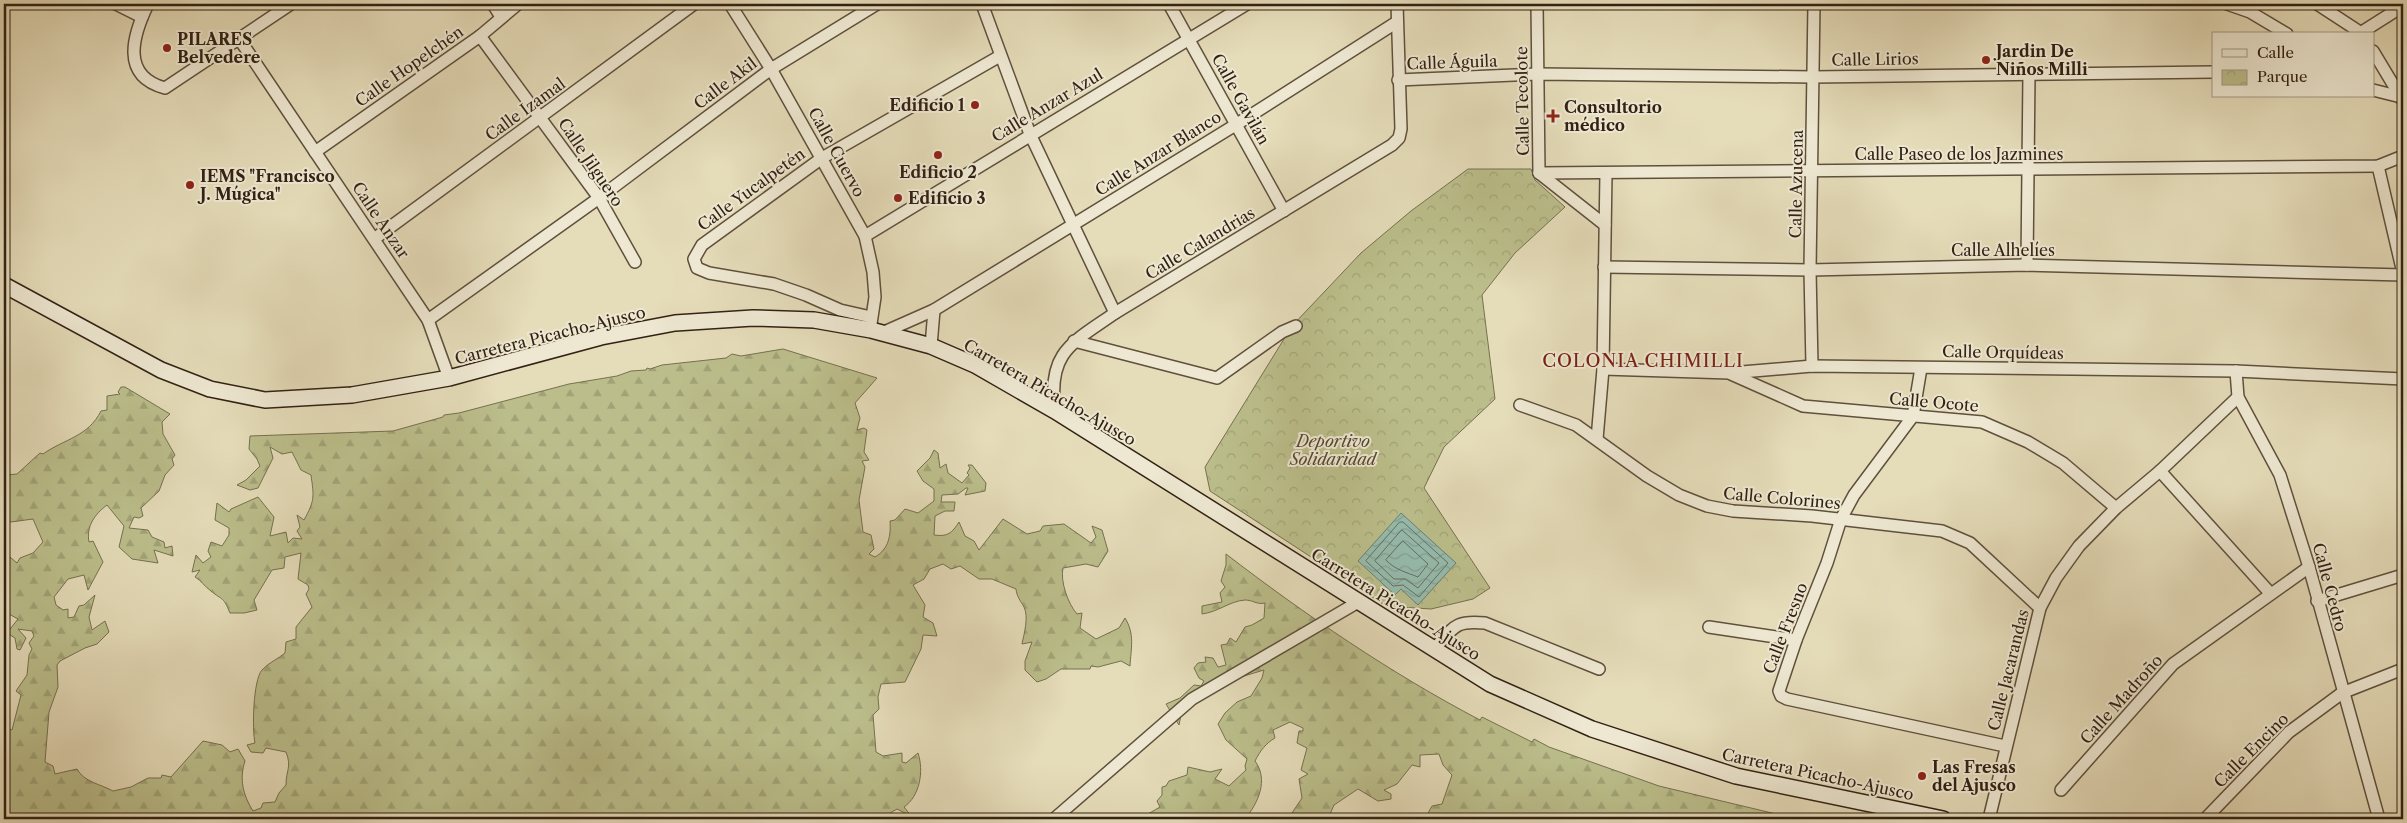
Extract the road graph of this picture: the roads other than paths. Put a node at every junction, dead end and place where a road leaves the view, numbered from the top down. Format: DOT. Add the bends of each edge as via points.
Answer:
graph roads {
  1 [pos="116,4"];
  2 [pos="148,4"];
  3 [pos="291,4"];
  4 [pos="493,4"];
  5 [pos="518,4"];
  6 [pos="694,4"];
  7 [pos="730,4"];
  8 [pos="877,4"];
  9 [pos="1169,4"];
  10 [pos="1247,4"];
  11 [pos="1397,4"];
  12 [pos="1537,4"];
  13 [pos="1814,4"];
  14 [pos="2227,4"];
  15 [pos="2317,4"];
  16 [pos="988,6"];
  17 [pos="2403,6"];
  18 [pos="142,17"];
  19 [pos="501,17"];
  20 [pos="1397,22"];
  21 [pos="2284,32"];
  22 [pos="2361,32"];
  23 [pos="2364,32"];
  24 [pos="480,36"];
  25 [pos="238,37"];
  26 [pos="1189,39"];
  27 [pos="2374,53"];
  28 [pos="1000,56"];
  29 [pos="771,69"];
  30 [pos="2212,72"];
  31 [pos="2029,73"];
  32 [pos="1538,74"];
  33 [pos="1814,77"];
  34 [pos="1398,80"];
  35 [pos="2374,90"];
  36 [pos="2402,99"];
  37 [pos="541,118"];
  38 [pos="1236,124"];
  39 [pos="1030,134"];
  40 [pos="315,152"];
  41 [pos="2403,156"];
  42 [pos="822,158"];
  43 [pos="2378,166"];
  44 [pos="2028,170"];
  45 [pos="1813,171"];
  46 [pos="1539,173"];
  47 [pos="1606,173"];
  48 [pos="599,198"];
  49 [pos="1284,211"];
  50 [pos="1073,224"];
  51 [pos="1606,225"];
  52 [pos="865,236"];
  53 [pos="374,239"];
  54 [pos="635,262"];
  55 [pos="2028,265"];
  56 [pos="1604,267"];
  57 [pos="1810,270"];
  58 [pos="2403,274"];
  59 [pos="4,285"];
  60 [pos="934,310"];
  61 [pos="1115,312"];
  62 [pos="428,320"];
  63 [pos="1296,326"];
  64 [pos="875,327"];
  65 [pos="1074,341"];
  66 [pos="931,346"];
  67 [pos="1812,366"];
  68 [pos="1921,368"];
  69 [pos="1603,369"];
  70 [pos="2236,371"];
  71 [pos="1730,373"];
  72 [pos="449,378"];
  73 [pos="2403,379"];
  74 [pos="2238,397"];
  75 [pos="1520,405"];
  76 [pos="1055,411"];
  77 [pos="1913,416"];
  78 [pos="1597,439"];
  79 [pos="2160,471"];
  80 [pos="2116,508"];
  81 [pos="1841,519"];
  82 [pos="2309,567"];
  83 [pos="2403,574"];
  84 [pos="2270,593"];
  85 [pos="1360,601"];
  86 [pos="2317,601"];
  87 [pos="2040,608"];
  88 [pos="1709,627"];
  89 [pos="1796,640"];
  90 [pos="1434,648"];
  91 [pos="1599,669"];
  92 [pos="2403,669"];
  93 [pos="2342,692"];
  94 [pos="2005,746"];
  95 [pos="2061,790"];
  96 [pos="1054,819"];
  97 [pos="1943,819"];
  98 [pos="1989,819"];
  99 [pos="2205,819"];
  100 [pos="2379,819"];
  1 -- 18 [label="street"];
  2 -- 18 [label="street"];
  3 -- 25 [label="street"];
  4 -- 19 [label="street"];
  5 -- 19 [label="street, Calle Hopelchén"];
  6 -- 37 [label="street, Calle Izamal"];
  7 -- 29 [label="street, Calle Cuervo"];
  8 -- 29 [label="street, Calle Akil"];
  9 -- 26 [label="street, Calle Gavilán"];
  10 -- 26 [label="street, Calle Anzar Azul"];
  11 -- 20 [label="street"];
  12 -- 32 [label="street, Calle Tecolote"];
  13 -- 33 [label="street, Calle Azucena"];
  14 -- 21 [label="street" via="2250,12"];
  15 -- 22 [label="street"];
  16 -- 28 [label="street"];
  17 -- 23 [label="street"];
  18 -- 25 [label="street" via="134,41 135,63 152,84 165,88"];
  19 -- 24 [label="street, Calle Hopelchén"];
  20 -- 34 [label="street"];
  20 -- 38 [label="street, Calle Anzar Blanco"];
  24 -- 37 [label="street, Calle Jilguero"];
  24 -- 40 [label="street, Calle Hopelchén"];
  25 -- 40 [label="street, Calle Anzar"];
  26 -- 38 [label="street, Calle Gavilán"];
  26 -- 39 [label="street, Calle Anzar Azul"];
  27 -- 36 [label="street"];
  28 -- 39 [label="street"];
  28 -- 42 [label="street, Calle Yucalpetén"];
  29 -- 42 [label="street, Calle Cuervo"];
  29 -- 48 [label="street, Calle Akil"];
  30 -- 31 [label="street, Calle Lirios"];
  31 -- 33 [label="street, Calle Lirios"];
  31 -- 44 [label="street"];
  32 -- 33 [label="street, Calle Lirios"];
  32 -- 34 [label="street, Calle Águila"];
  32 -- 46 [label="street, Calle Tecolote"];
  33 -- 45 [label="street, Calle Azucena"];
  34 -- 49 [label="street, Calle Calandrias" via="1401,129 1392,145"];
  35 -- 36 [label="street"];
  37 -- 48 [label="street, Calle Jilguero"];
  37 -- 53 [label="street, Calle Izamal"];
  38 -- 49 [label="street, Calle Gavilán"];
  38 -- 50 [label="street, Calle Anzar Blanco"];
  39 -- 50 [label="street"];
  39 -- 52 [label="street, Calle Anzar Azul"];
  40 -- 53 [label="street, Calle Anzar"];
  41 -- 43 [label="street"];
  42 -- 52 [label="street, Calle Cuervo"];
  42 -- 64 [label="street, Calle Yucalpetén" via="702,245 694,258 697,268 774,284"];
  43 -- 44 [label="street, Calle Paseo de los Jazmines"];
  43 -- 58 [label="street"];
  44 -- 45 [label="street, Calle Paseo de los Jazmines"];
  44 -- 55 [label="street"];
  45 -- 47 [label="street, Calle Paseo de los Jazmines"];
  45 -- 57 [label="street, Calle Azucena"];
  46 -- 47 [label="street, Calle Paseo de los Jazmines"];
  46 -- 51 [label="street, Calle Tecolote"];
  47 -- 51 [label="street"];
  48 -- 54 [label="street, Calle Jilguero"];
  48 -- 62 [label="street, Calle Akil"];
  49 -- 61 [label="street, Calle Calandrias"];
  50 -- 60 [label="street, Calle Anzar Blanco"];
  50 -- 61 [label="street"];
  51 -- 56 [label="street"];
  52 -- 64 [label="street, Calle Cuervo" via="874,272"];
  53 -- 62 [label="street, Calle Anzar"];
  55 -- 57 [label="street, Calle Alhelíes"];
  55 -- 58 [label="street, Calle Alhelíes"];
  56 -- 57 [label="street, Calle Alhelíes"];
  56 -- 69 [label="street"];
  57 -- 67 [label="street, Calle Azucena"];
  59 -- 72 [label="main road, Carretera Picacho-Ajusco" via="161,370 210,389 265,400 352,395"];
  60 -- 64 [label="street, Calle Anzar Blanco"];
  60 -- 66 [label="street"];
  61 -- 65 [label="street, Calle Calandrias"];
  62 -- 72 [label="street, Calle Anzar"];
  63 -- 65 [label="street" via="1282,332 1217,378"];
  64 -- 66 [label="main road, Carretera Picacho-Ajusco"];
  64 -- 72 [label="main road, Carretera Picacho-Ajusco" via="753,318 675,323 601,337"];
  65 -- 76 [label="street, Calle Calandrias" via="1055,369 1052,390"];
  66 -- 76 [label="main road, Carretera Picacho-Ajusco" via="975,366"];
  67 -- 68 [label="street, Calle Orquídeas"];
  67 -- 71 [label="street, Calle Orquídeas"];
  68 -- 70 [label="street, Calle Orquídeas"];
  68 -- 77 [label="street, Calle Fresno"];
  69 -- 71 [label="street, Calle Orquídeas"];
  69 -- 78 [label="street"];
  70 -- 73 [label="street, Calle Orquídeas"];
  70 -- 74 [label="street, Calle Cedro"];
  71 -- 77 [label="street, Calle Ocote" via="1803,406"];
  74 -- 79 [label="street, Calle Jacarandas"];
  74 -- 82 [label="street, Calle Cedro" via="2280,475"];
  75 -- 78 [label="street, Calle Colorines" via="1576,425"];
  76 -- 85 [label="main road, Carretera Picacho-Ajusco"];
  77 -- 80 [label="street, Calle Ocote" via="1982,422 2028,442 2063,463"];
  77 -- 81 [label="street, Calle Fresno" via="1854,494"];
  78 -- 81 [label="street, Calle Colorines" via="1647,476 1679,495 1707,506"];
  79 -- 80 [label="street, Calle Jacarandas"];
  79 -- 84 [label="street"];
  80 -- 87 [label="street, Calle Jacarandas" via="2079,546"];
  81 -- 87 [label="street, Calle Colorines" via="1942,531 1970,542"];
  81 -- 89 [label="street, Calle Fresno"];
  82 -- 84 [label="street, Calle Madroño"];
  82 -- 86 [label="street, Calle Cedro"];
  83 -- 86 [label="street"];
  84 -- 95 [label="street, Calle Madroño" via="2173,664"];
  85 -- 90 [label="main road, Carretera Picacho-Ajusco"];
  85 -- 96 [label="street" via="1192,699"];
  86 -- 93 [label="street, Calle Cedro"];
  87 -- 94 [label="street, Calle Jacarandas"];
  88 -- 89 [label="street"];
  89 -- 94 [label="street, Calle Fresno" via="1779,690 1781,696"];
  90 -- 91 [label="street" via="1453,627 1466,621 1485,623"];
  90 -- 97 [label="main road, Carretera Picacho-Ajusco" via="1490,684 1592,730 1736,776"];
  92 -- 93 [label="street, Calle Encino"];
  93 -- 99 [label="street, Calle Encino" via="2289,732"];
  93 -- 100 [label="street, Calle Cedro"];
  94 -- 98 [label="street, Calle Jacarandas"];
}
